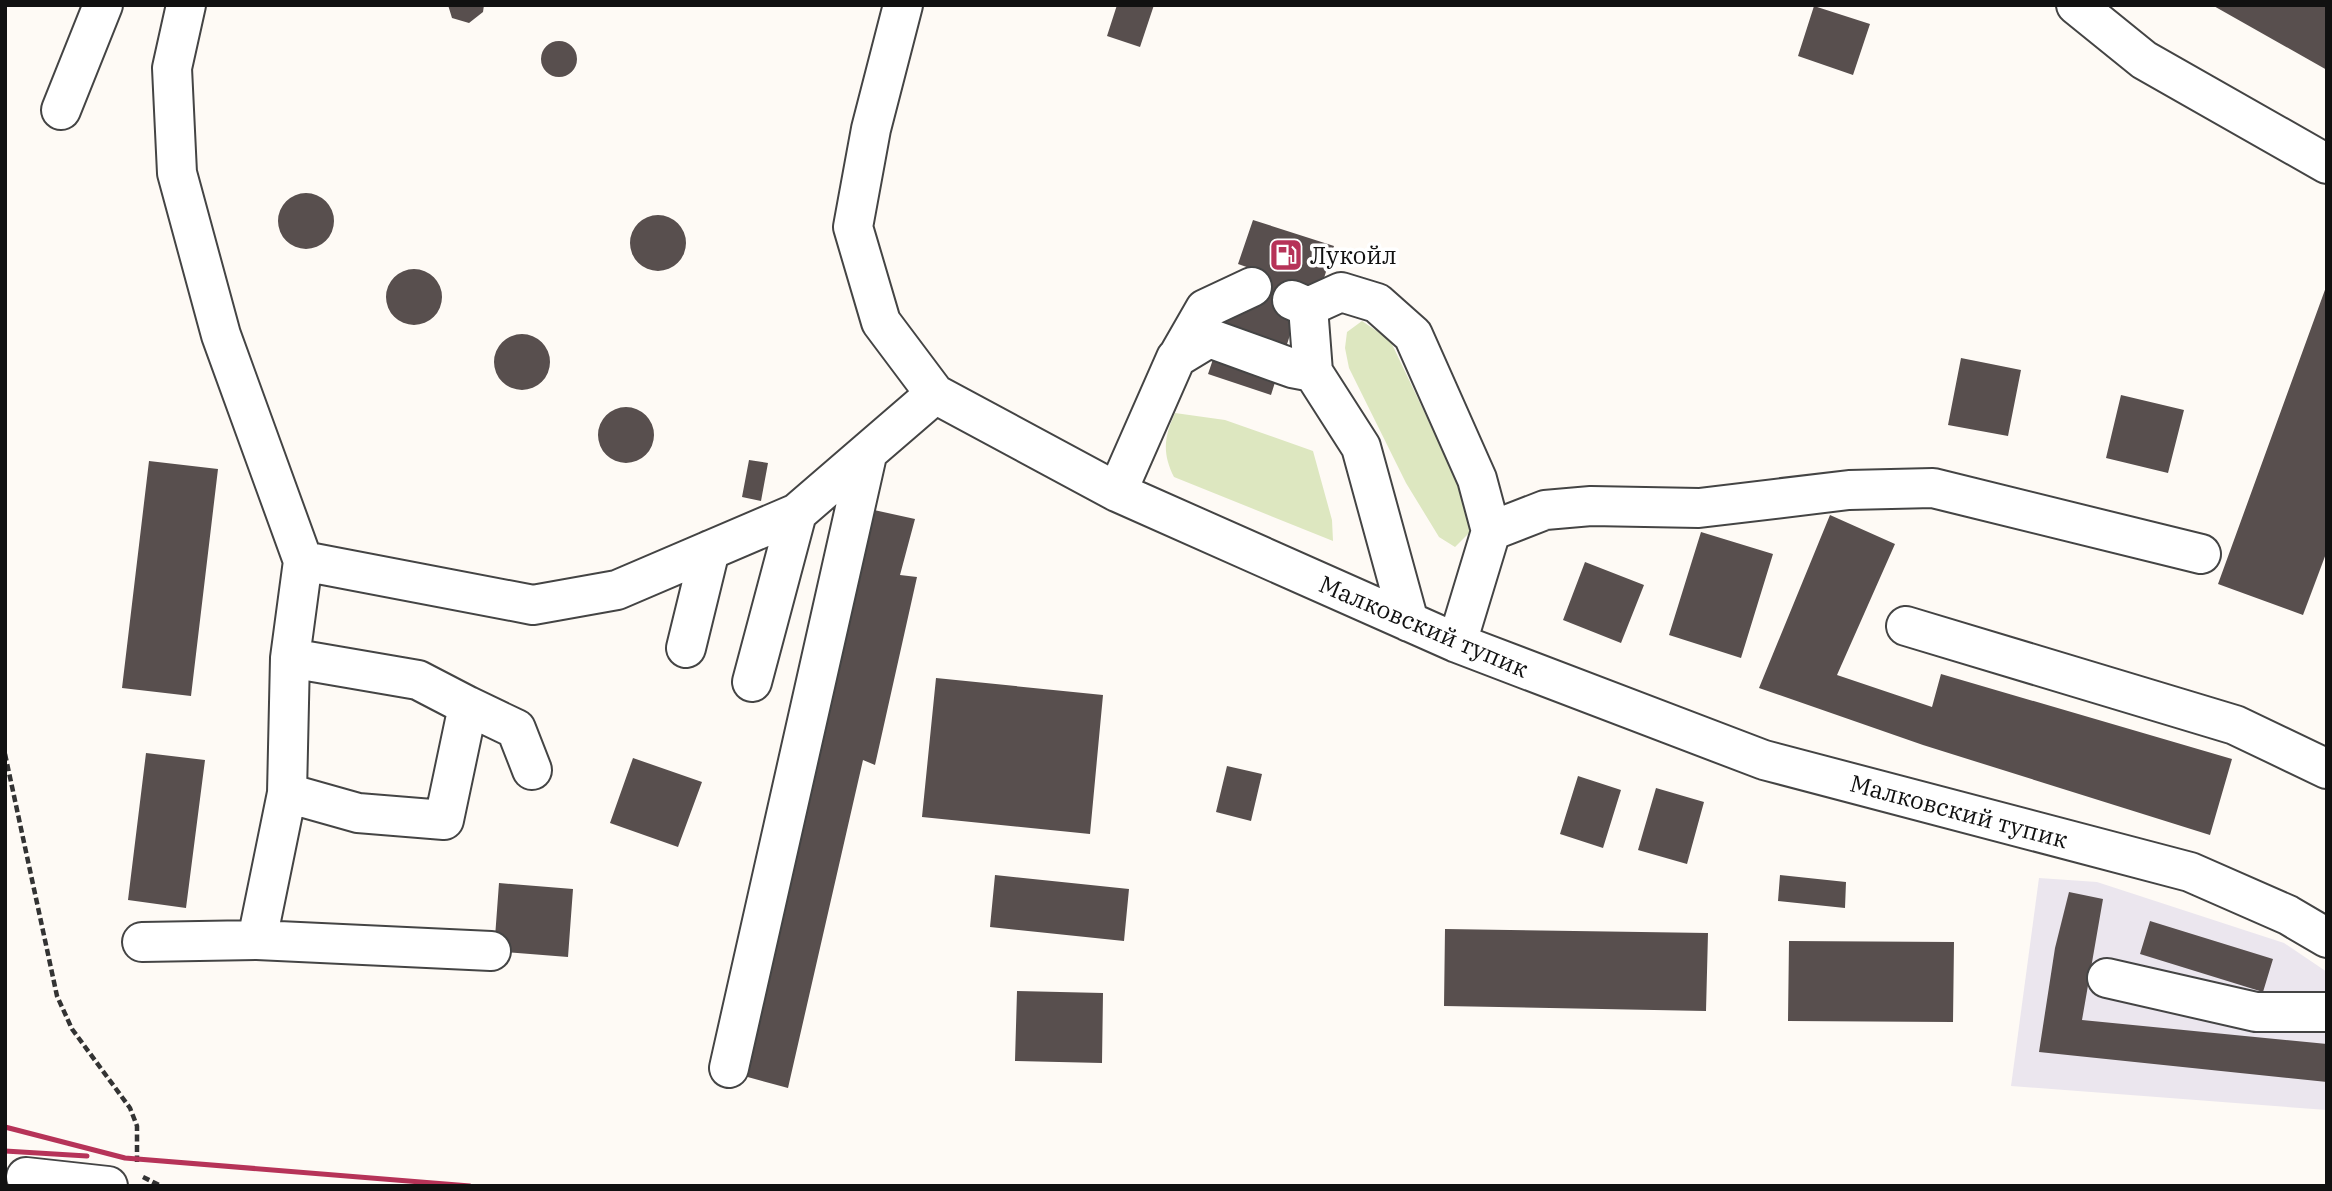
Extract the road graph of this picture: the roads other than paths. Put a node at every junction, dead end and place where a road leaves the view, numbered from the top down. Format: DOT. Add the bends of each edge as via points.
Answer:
graph roads {
  1 [pos="103,5"];
  2 [pos="186,5"];
  3 [pos="903,5"];
  4 [pos="2076,5"];
  5 [pos="61,110"];
  6 [pos="2327,164"];
  7 [pos="1252,287"];
  8 [pos="1176,358"];
  9 [pos="1313,372"];
  10 [pos="935,394"];
  11 [pos="867,455"];
  12 [pos="1117,492"];
  13 [pos="797,513"];
  14 [pos="1491,531"];
  15 [pos="710,550"];
  16 [pos="2201,554"];
  17 [pos="303,561"];
  18 [pos="1409,622"];
  19 [pos="1906,626"];
  20 [pos="1457,643"];
  21 [pos="686,648"];
  22 [pos="290,658"];
  23 [pos="752,682"];
  24 [pos="468,706"];
  25 [pos="2327,769"];
  26 [pos="532,770"];
  27 [pos="287,793"];
  28 [pos="2327,938"];
  29 [pos="257,940"];
  30 [pos="142,942"];
  31 [pos="491,951"];
  32 [pos="2108,978"];
  33 [pos="2327,1012"];
  34 [pos="729,1068"];
  35 [pos="26,1177"];
  36 [pos="108,1186"];
  1 -- 5 [label="street"];
  2 -- 17 [label="street" via="172,68 177,173 221,335"];
  3 -- 10 [label="street, Малковский тупик" via="871,129 853,227 881,323"];
  4 -- 6 [label="street" via="2144,61"];
  7 -- 8 [label="street" via="1205,310"];
  8 -- 9 [label="street" via="1209,338"];
  8 -- 12 [label="street"];
  9 -- 14 [label="street" via="1300,303 1341,292 1377,303 1413,335 1477,479"];
  9 -- 18 [label="street" via="1361,447"];
  10 -- 11 [label="street"];
  10 -- 12 [label="street, Малковский тупик"];
  11 -- 13 [label="street"];
  11 -- 34 [label="street"];
  12 -- 18 [label="street, Малковский тупик"];
  13 -- 15 [label="street"];
  13 -- 23 [label="street"];
  14 -- 16 [label="street" via="1545,510 1699,508 1849,490 1933,488"];
  14 -- 20 [label="street"];
  15 -- 17 [label="street" via="617,590 533,606"];
  15 -- 21 [label="street"];
  17 -- 22 [label="street"];
  18 -- 20 [label="street, Малковский тупик"];
  19 -- 25 [label="street" via="2235,725"];
  20 -- 28 [label="street, Малковский тупик" via="1765,760 2190,873 2288,915"];
  22 -- 24 [label="street" via="418,680"];
  22 -- 27 [label="street"];
  24 -- 26 [label="street" via="516,729"];
  24 -- 27 [label="street" via="444,820 358,813"];
  27 -- 29 [label="street"];
  29 -- 30 [label="street"];
  29 -- 31 [label="street"];
  32 -- 33 [label="street" via="2256,1012"];
  35 -- 36 [label="street"];
}
